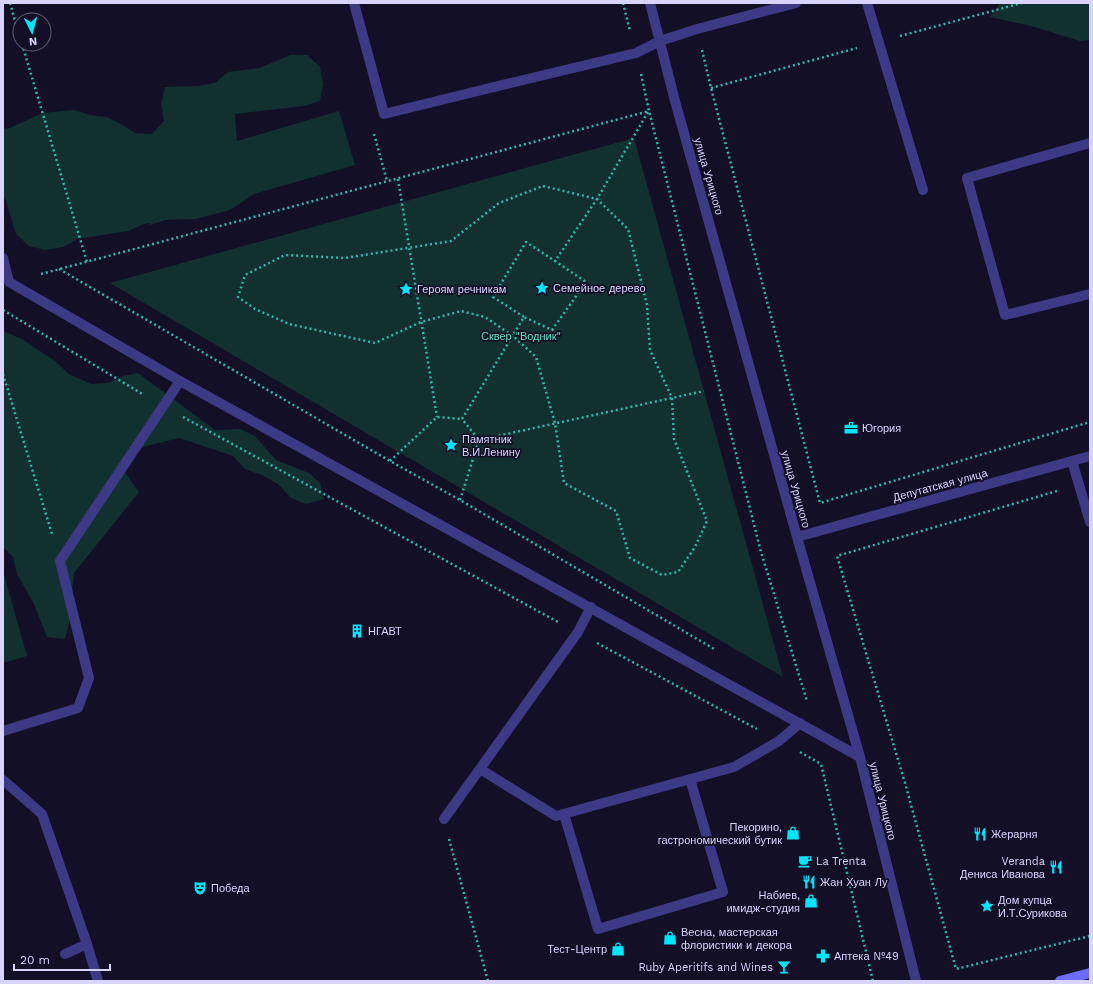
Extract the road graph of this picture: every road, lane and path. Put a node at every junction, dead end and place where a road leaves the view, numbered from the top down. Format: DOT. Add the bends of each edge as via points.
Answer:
graph roads {
  1 [pos="354,3"];
  2 [pos="650,3"];
  3 [pos="796,3"];
  4 [pos="867,3"];
  5 [pos="660,41"];
  6 [pos="24,52"];
  7 [pos="711,88"];
  8 [pos="649,111"];
  9 [pos="1090,143"];
  10 [pos="398,179"];
  11 [pos="923,190"];
  12 [pos="597,199"];
  13 [pos="409,248"];
  14 [pos="3,258"];
  15 [pos="555,261"];
  16 [pos="87,262"];
  17 [pos="59,269"];
  18 [pos="6,284"];
  19 [pos="1090,294"];
  20 [pos="3,310"];
  21 [pos="524,317"];
  22 [pos="421,322"];
  23 [pos="513,336"];
  24 [pos="3,374"];
  25 [pos="180,381"];
  26 [pos="704,391"];
  27 [pos="672,398"];
  28 [pos="163,406"];
  29 [pos="437,417"];
  30 [pos="462,419"];
  31 [pos="1090,422"];
  32 [pos="555,424"];
  33 [pos="479,440"];
  34 [pos="1090,456"];
  35 [pos="390,461"];
  36 [pos="1072,461"];
  37 [pos="1079,485"];
  38 [pos="460,500"];
  39 [pos="1090,522"];
  40 [pos="797,538"];
  41 [pos="60,561"];
  42 [pos="591,607"];
  43 [pos="578,632"];
  44 [pos="719,652"];
  45 [pos="801,700"];
  46 [pos="800,723"];
  47 [pos="3,731"];
  48 [pos="779,741"];
  49 [pos="860,757"];
  50 [pos="480,769"];
  51 [pos="690,779"];
  52 [pos="3,780"];
  53 [pos="564,814"];
  54 [pos="444,819"];
  55 [pos="1090,936"];
  56 [pos="87,944"];
  57 [pos="64,954"];
  58 [pos="1090,973"];
  59 [pos="98,981"];
  60 [pos="488,981"];
  61 [pos="873,981"];
  62 [pos="916,981"];
  63 [pos="1063,981"];
  1 -- 5 [label="street" via="384,114 636,53"];
  2 -- 5 [label="street, улица Урицкого"];
  3 -- 5 [label="street"];
  4 -- 11 [label="street"];
  5 -- 40 [label="street, улица Урицкого"];
  6 -- 16 [label="path"];
  7 -- 31 [label="path" via="820,503"];
  8 -- 10 [label="path"];
  8 -- 12 [label="path"];
  8 -- 45 [label="path" via="761,552 808,704"];
  9 -- 19 [label="street" via="968,178 1005,315"];
  10 -- 13 [label="path"];
  10 -- 16 [label="path"];
  12 -- 13 [label="path" via="543,186 499,203 452,241"];
  12 -- 15 [label="path"];
  12 -- 27 [label="path" via="628,229 647,305 650,350"];
  13 -- 22 [label="path"];
  13 -- 22 [label="path" via="345,258 285,254 245,275 238,297 255,309 290,324 375,343"];
  14 -- 18 [label="street"];
  15 -- 21 [label="path" via="586,282 552,330"];
  15 -- 21 [label="path" via="526,242 493,298"];
  16 -- 17 [label="path"];
  17 -- 18 [label="path"];
  17 -- 35 [label="path"];
  18 -- 25 [label="street"];
  20 -- 28 [label="path"];
  21 -- 23 [label="path"];
  22 -- 23 [label="path" via="461,310 485,317"];
  22 -- 29 [label="path"];
  23 -- 30 [label="path"];
  23 -- 32 [label="path" via="536,357"];
  24 -- 41 [label="path"];
  25 -- 28 [label="street"];
  25 -- 42 [label="street"];
  26 -- 27 [label="path"];
  27 -- 32 [label="path"];
  27 -- 32 [label="path" via="674,439 707,521 695,547 678,572 662,575 630,558 616,511 564,483"];
  28 -- 41 [label="street"];
  28 -- 43 [label="path"];
  29 -- 30 [label="path"];
  29 -- 35 [label="path"];
  30 -- 33 [label="path"];
  32 -- 33 [label="path"];
  33 -- 38 [label="path"];
  34 -- 36 [label="street, Депутатская улица"];
  35 -- 38 [label="path"];
  36 -- 37 [label="street"];
  36 -- 40 [label="street, Депутатская улица"];
  37 -- 39 [label="street"];
  37 -- 55 [label="path" via="837,556 905,783 956,969"];
  38 -- 44 [label="path"];
  40 -- 49 [label="street, улица Урицкого"];
  41 -- 47 [label="street" via="89,678 78,708"];
  42 -- 43 [label="street"];
  42 -- 46 [label="street"];
  43 -- 48 [label="path"];
  43 -- 50 [label="street"];
  46 -- 48 [label="street"];
  46 -- 49 [label="street"];
  48 -- 51 [label="street" via="734,767"];
  48 -- 61 [label="path" via="821,764"];
  49 -- 62 [label="street, улица Урицкого"];
  50 -- 53 [label="street" via="556,816"];
  50 -- 54 [label="street"];
  51 -- 53 [label="street"];
  51 -- 53 [label="street" via="723,892 598,929"];
  52 -- 56 [label="street" via="42,814"];
  54 -- 60 [label="path"];
  56 -- 57 [label="street"];
  56 -- 59 [label="street"];
  58 -- 63 [label="street"];
}
